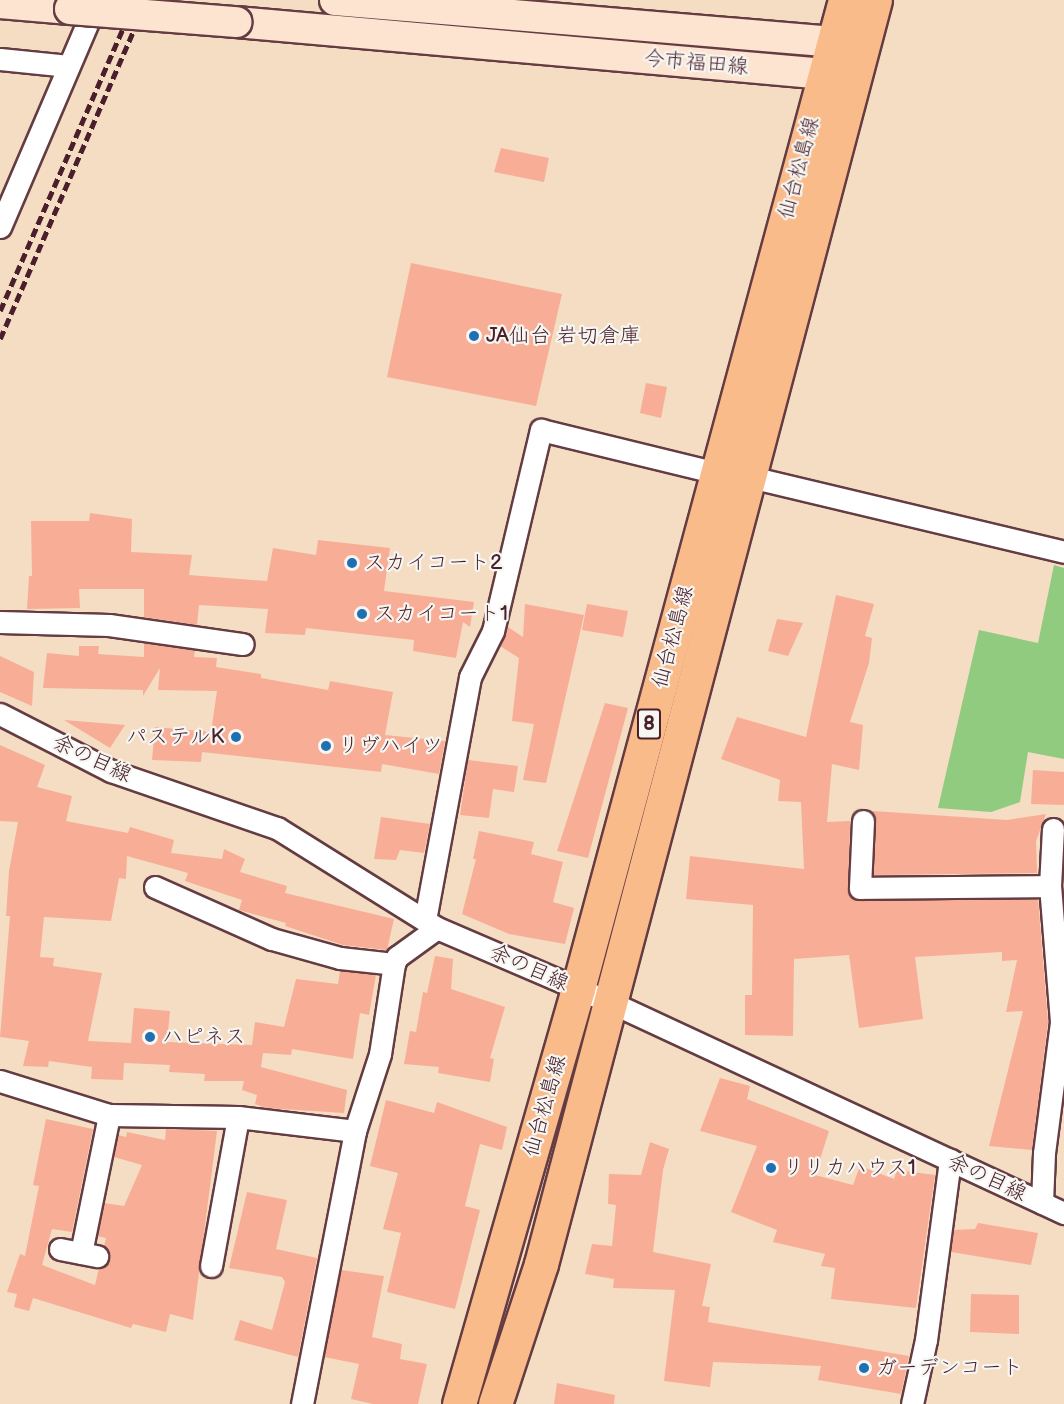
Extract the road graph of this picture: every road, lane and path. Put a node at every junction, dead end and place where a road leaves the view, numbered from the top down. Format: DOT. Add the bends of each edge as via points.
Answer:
graph roads {
  1 [pos="335,0"];
  2 [pos="845,0"];
  3 [pos="875,0"];
  4 [pos="0,3"];
  5 [pos="84,4"];
  6 [pos="833,42"];
  7 [pos="0,59"];
  8 [pos="859,63"];
  9 [pos="69,66"];
  10 [pos="825,74"];
  11 [pos="0,227"];
  12 [pos="717,473"];
  13 [pos="750,477"];
  14 [pos="1064,552"];
  15 [pos="0,622"];
  16 [pos="243,644"];
  17 [pos="0,714"];
  18 [pos="863,821"];
  19 [pos="1053,830"];
  20 [pos="1050,886"];
  21 [pos="155,887"];
  22 [pos="431,924"];
  23 [pos="394,964"];
  24 [pos="578,989"];
  25 [pos="610,1002"];
  26 [pos="1062,1022"];
  27 [pos="0,1081"];
  28 [pos="109,1115"];
  29 [pos="238,1117"];
  30 [pos="355,1131"];
  31 [pos="950,1160"];
  32 [pos="1042,1203"];
  33 [pos="1064,1213"];
  34 [pos="79,1252"];
  35 [pos="211,1266"];
  36 [pos="302,1404"];
  37 [pos="459,1404"];
  38 [pos="495,1404"];
  39 [pos="912,1404"];
  1 -- 6 [label="main road, 今市福田線"];
  2 -- 6 [label="main road, 8"];
  3 -- 8 [label="main road, 8"];
  4 -- 5 [label="main road, 今市福田線"];
  5 -- 9 [label="street"];
  5 -- 10 [label="main road, 今市福田線, bridge" via="236,22"];
  6 -- 8 [label="main road"];
  6 -- 10 [label="main road, 仙台松島線 / 8"];
  7 -- 9 [label="street"];
  8 -- 10 [label="main road, 今市福田線"];
  8 -- 13 [label="main road, 仙台松島線 / 8"];
  9 -- 11 [label="street"];
  10 -- 12 [label="main road, 仙台松島線 / 8"];
  12 -- 22 [label="street" via="541,430 493,631 470,678"];
  12 -- 24 [label="main road, 仙台松島線 / 8"];
  13 -- 14 [label="street"];
  13 -- 25 [label="main road, 仙台松島線 / 8"];
  15 -- 16 [label="street" via="109,625"];
  17 -- 22 [label="street, 余の目線" via="111,771 276,828"];
  18 -- 20 [label="street" via="860,888"];
  19 -- 20 [label="street"];
  20 -- 26 [label="street"];
  21 -- 23 [label="street" via="272,939 340,958"];
  22 -- 23 [label="street"];
  22 -- 24 [label="street, 余の目線"];
  23 -- 30 [label="street" via="380,1054"];
  24 -- 25 [label="street, 余の目線"];
  24 -- 37 [label="main road, 仙台松島線 / 8"];
  25 -- 31 [label="street, 余の目線"];
  25 -- 38 [label="main road, 仙台松島線 / 8" via="541,1264"];
  26 -- 32 [label="street" via="1044,1154"];
  27 -- 28 [label="street"];
  28 -- 29 [label="street"];
  28 -- 34 [label="street"];
  29 -- 30 [label="street"];
  29 -- 35 [label="street"];
  30 -- 36 [label="street"];
  31 -- 32 [label="street, 余の目線"];
  31 -- 39 [label="street" via="926,1340"];
  32 -- 33 [label="street, 余の目線"];
}
